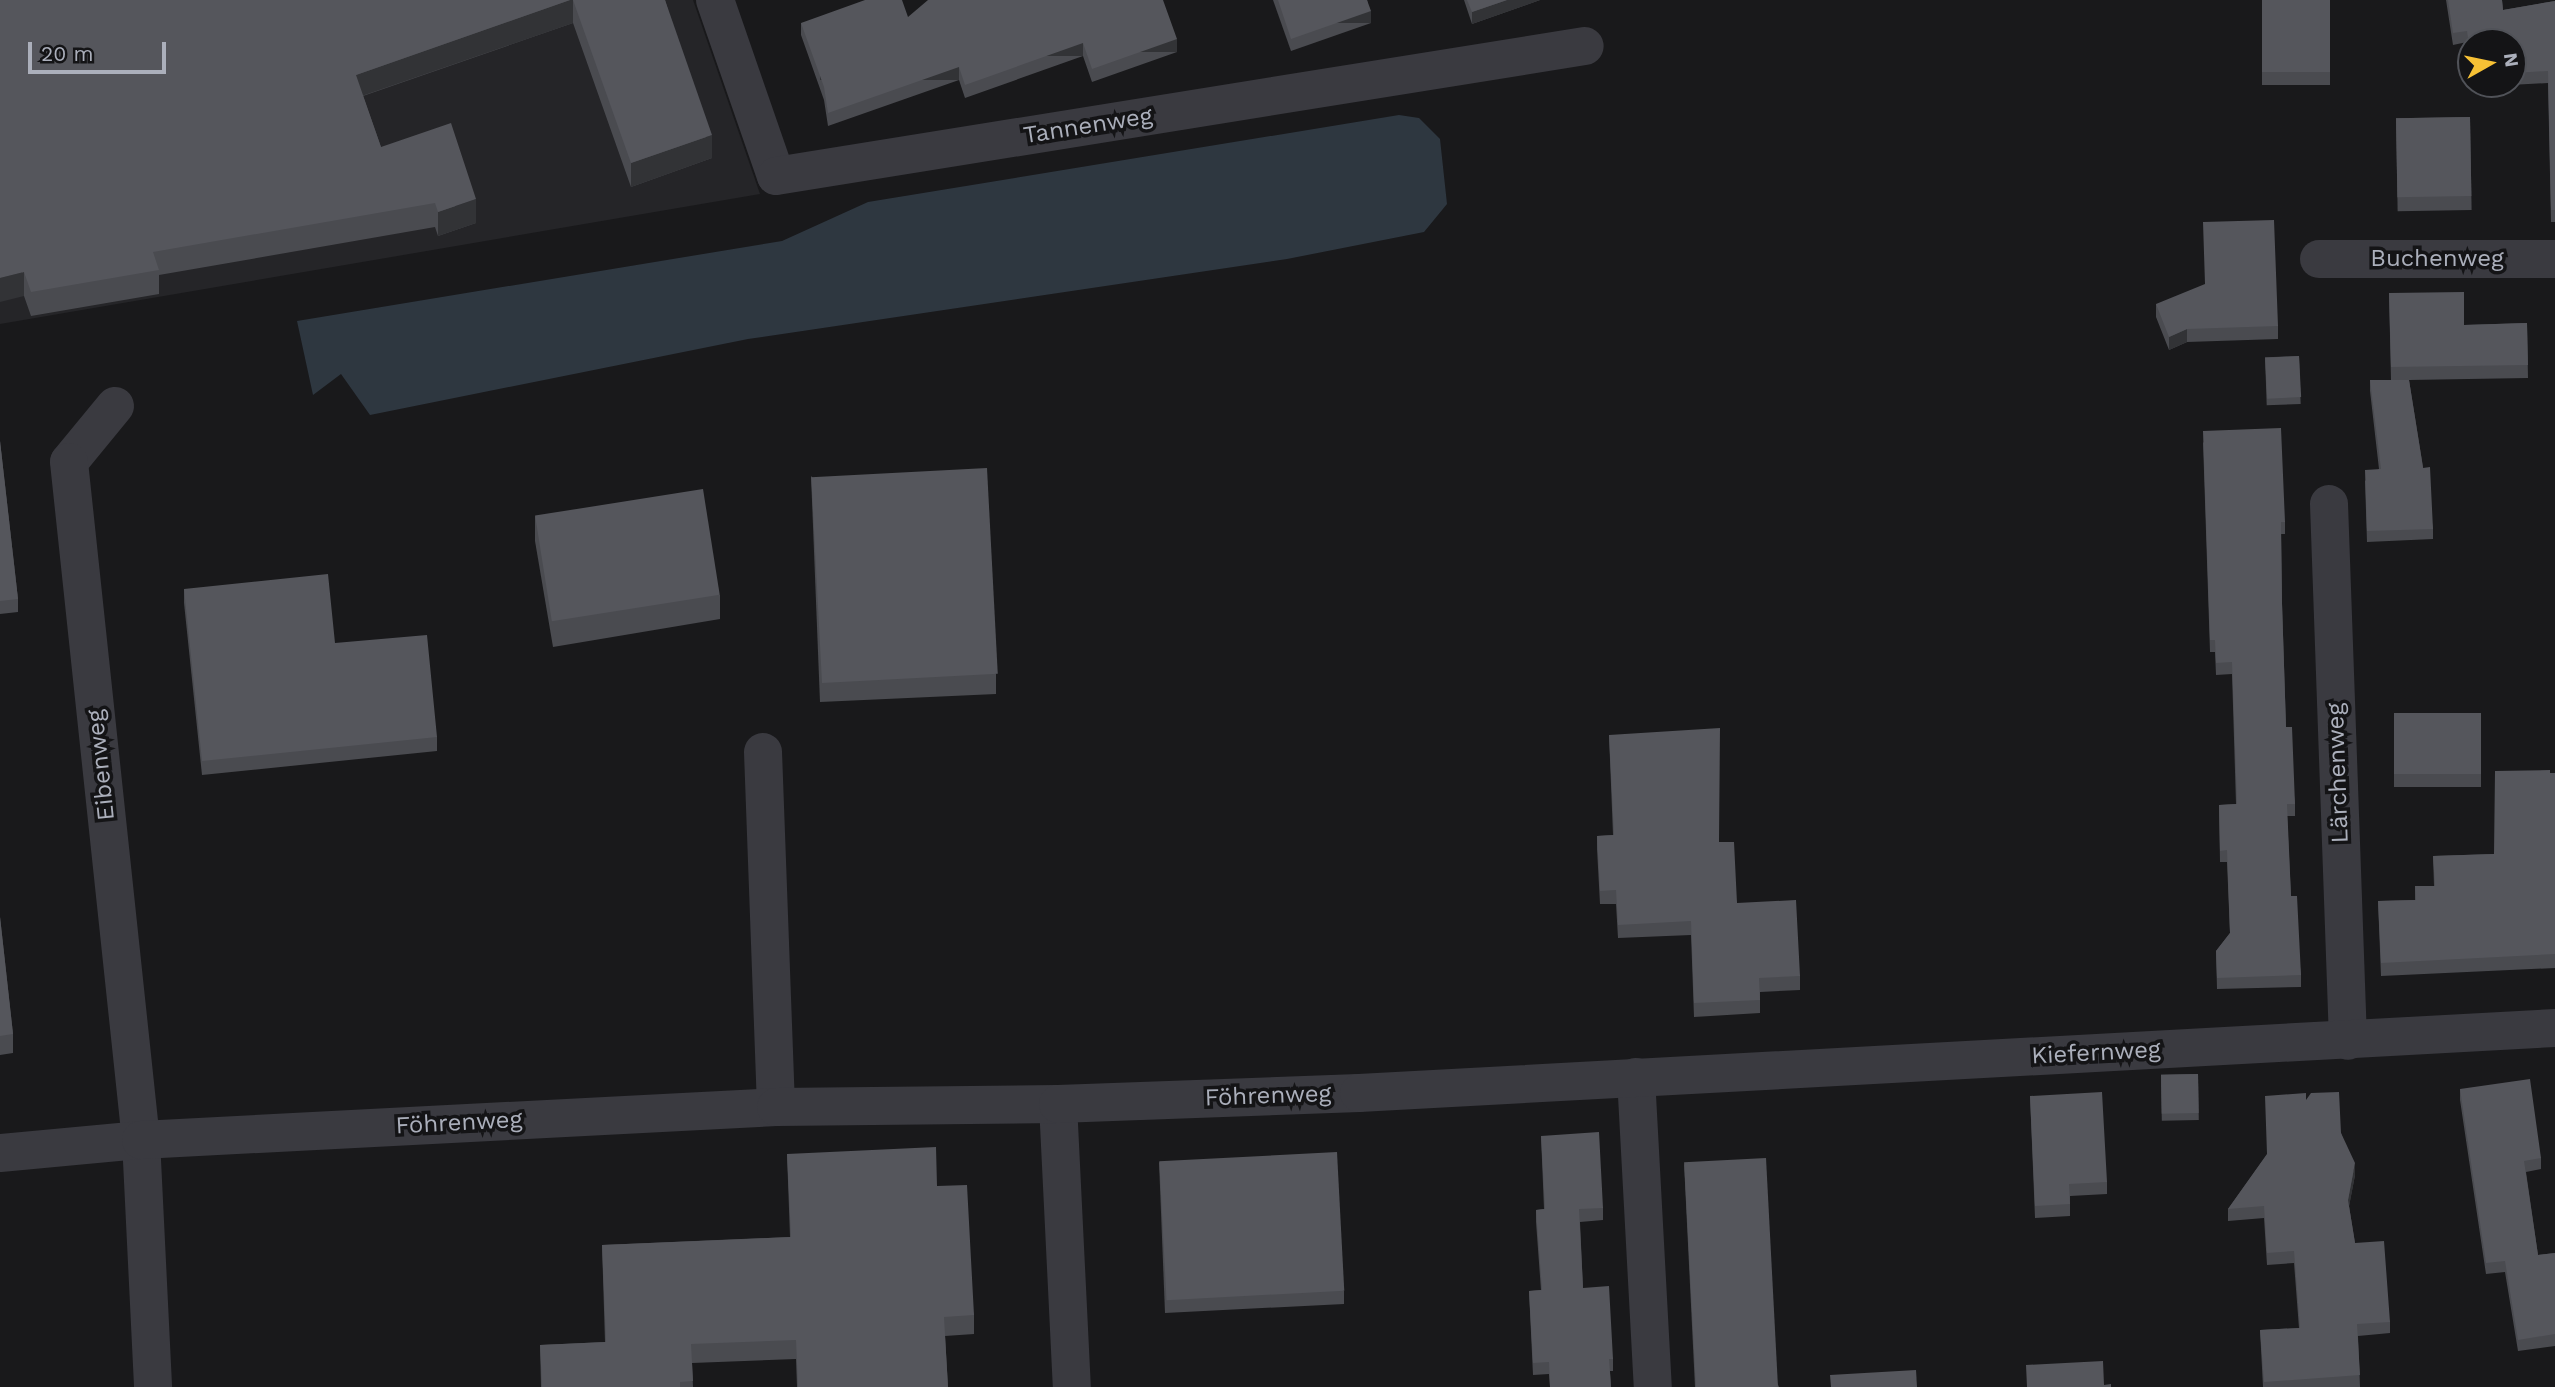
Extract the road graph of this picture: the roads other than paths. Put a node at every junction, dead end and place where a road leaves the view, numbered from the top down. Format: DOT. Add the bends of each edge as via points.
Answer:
graph roads {
  1 [pos="715,0"];
  2 [pos="1585,46"];
  3 [pos="2319,259"];
  4 [pos="2555,259"];
  5 [pos="115,406"];
  6 [pos="2329,504"];
  7 [pos="764,752"];
  8 [pos="2555,1028"];
  9 [pos="2348,1041"];
  10 [pos="1636,1077"];
  11 [pos="1478,1087"];
  12 [pos="1058,1104"];
  13 [pos="776,1107"];
  14 [pos="141,1140"];
  15 [pos="0,1153"];
  16 [pos="153,1387"];
  17 [pos="1072,1387"];
  18 [pos="1653,1387"];
  1 -- 2 [label="street, Tannenweg" via="776,177"];
  3 -- 4 [label="street, Buchenweg"];
  5 -- 14 [label="street, Eibenweg" via="69,462"];
  6 -- 9 [label="street, Lärchenweg"];
  7 -- 13 [label="street"];
  8 -- 9 [label="street, Kiefernweg"];
  9 -- 10 [label="street, Kiefernweg"];
  10 -- 11 [label="street, Kiefernweg"];
  10 -- 18 [label="street"];
  11 -- 12 [label="street, Föhrenweg"];
  12 -- 13 [label="street, Föhrenweg"];
  12 -- 17 [label="street"];
  13 -- 14 [label="street, Föhrenweg"];
  14 -- 15 [label="street, Föhrenweg"];
  14 -- 16 [label="street"];
}
